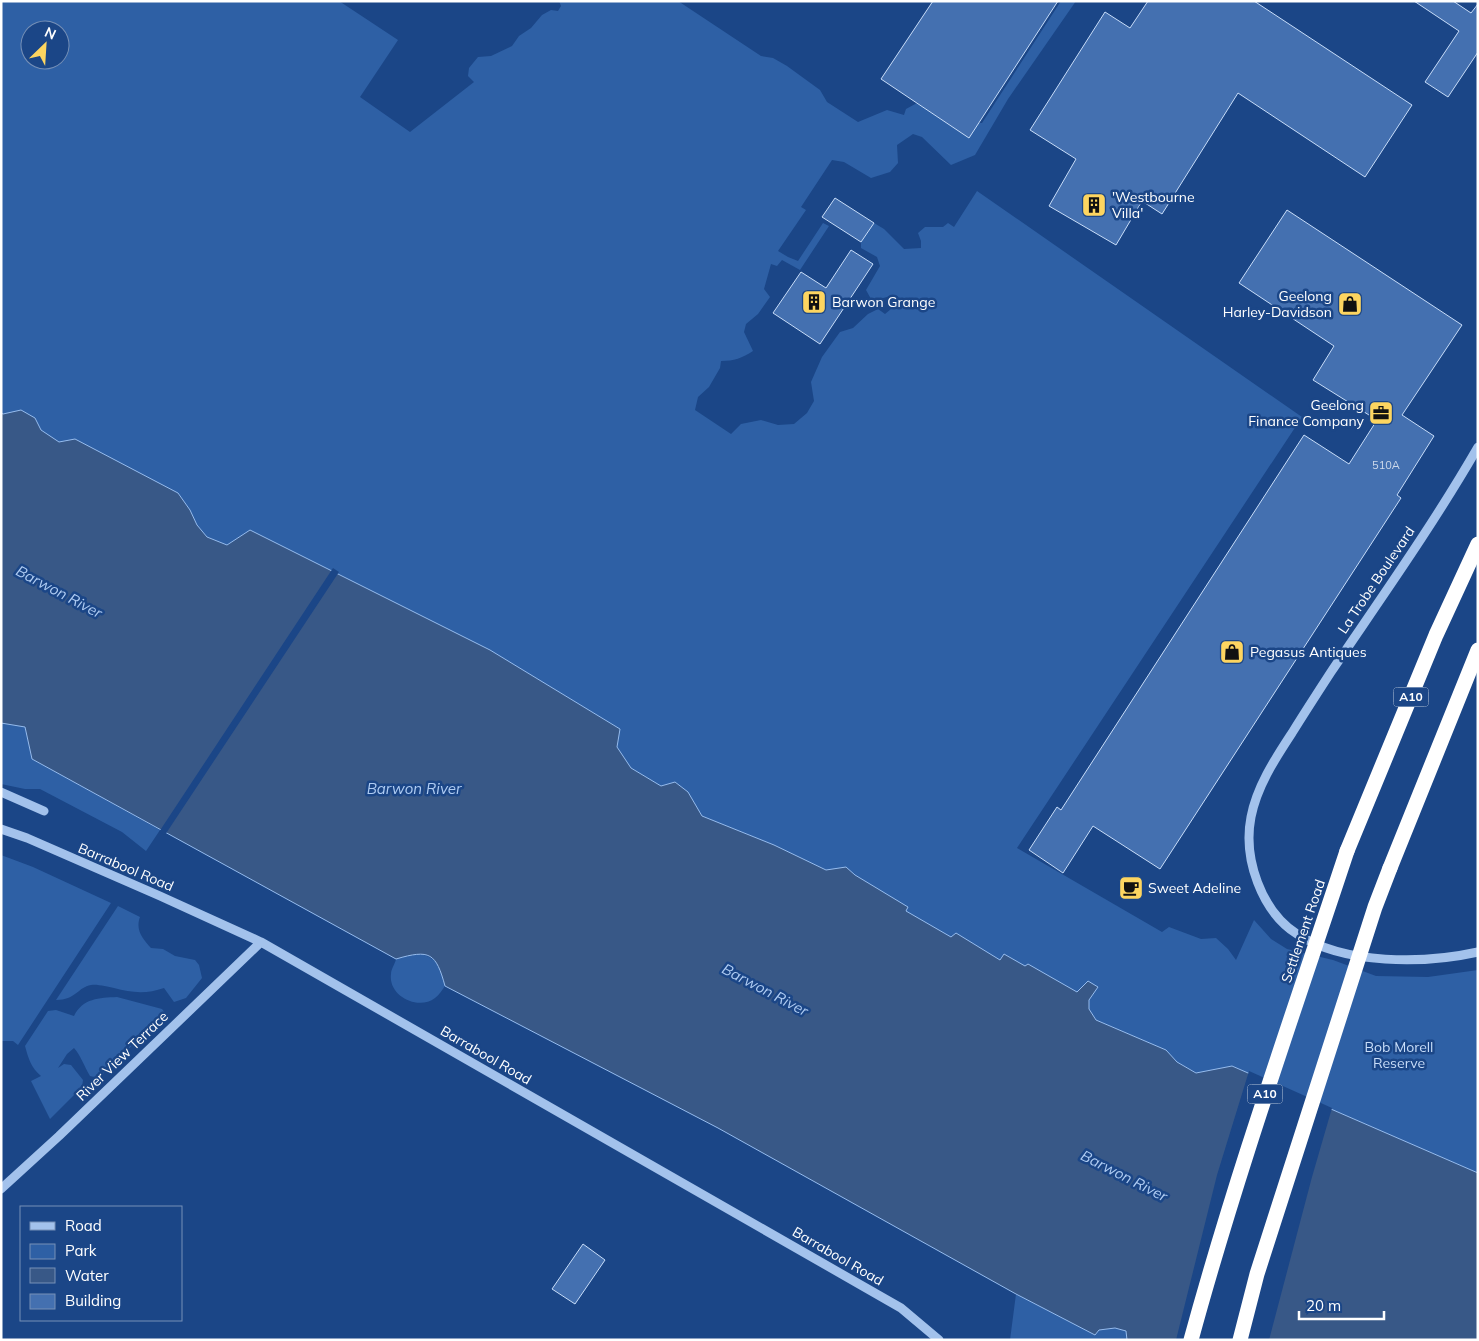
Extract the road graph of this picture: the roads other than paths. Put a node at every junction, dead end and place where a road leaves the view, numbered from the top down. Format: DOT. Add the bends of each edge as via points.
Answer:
graph roads {
  1 [pos="1478,447"];
  2 [pos="1478,544"];
  3 [pos="1478,650"];
  4 [pos="1,792"];
  5 [pos="44,810"];
  6 [pos="1,829"];
  7 [pos="261,942"];
  8 [pos="1478,952"];
  9 [pos="1,1188"];
  10 [pos="938,1340"];
  11 [pos="1192,1340"];
  12 [pos="1240,1340"];
  1 -- 8 [label="street, La Trobe Boulevard" via="1270,769 1255,804 1249,848 1254,872 1266,900 1291,930 1308,941 1345,953 1397,959 1418,960"];
  2 -- 11 [label="highway, Settlement Road / A10, bridge" via="1436,635 1347,852 1258,1115 1212,1262"];
  3 -- 12 [label="highway, bridge" via="1366,935 1257,1274"];
  4 -- 5 [label="street"];
  6 -- 7 [label="street, Barrabool Road"];
  7 -- 9 [label="street, River View Terrace"];
  7 -- 10 [label="street, Barrabool Road" via="901,1308"];
}
